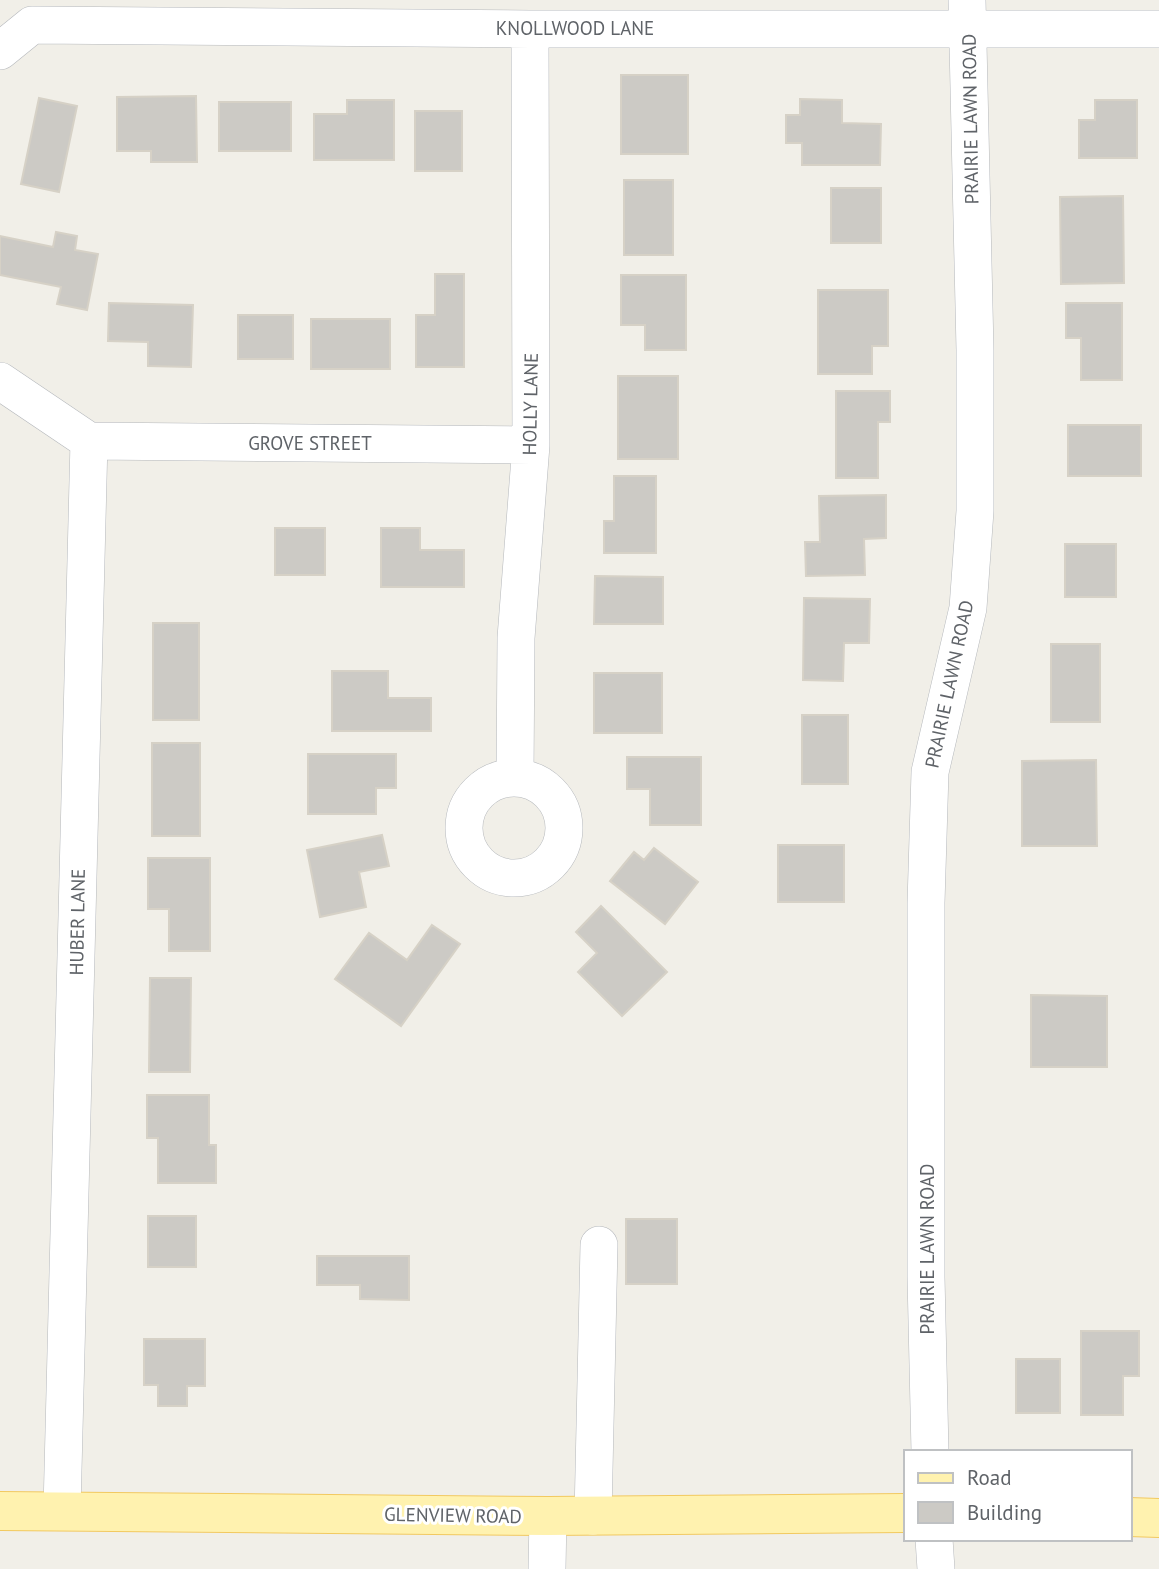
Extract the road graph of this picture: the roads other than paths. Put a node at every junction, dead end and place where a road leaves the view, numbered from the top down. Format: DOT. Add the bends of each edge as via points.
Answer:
graph roads {
  1 [pos="967,14"];
  2 [pos="530,29"];
  3 [pos="1159,29"];
  4 [pos="0,51"];
  5 [pos="0,381"];
  6 [pos="89,441"];
  7 [pos="531,445"];
  8 [pos="515,778"];
  9 [pos="599,1245"];
  10 [pos="930,1450"];
  11 [pos="62,1510"];
  12 [pos="0,1511"];
  13 [pos="904,1513"];
  14 [pos="548,1516"];
  15 [pos="593,1516"];
  16 [pos="1131,1517"];
  17 [pos="1159,1518"];
  18 [pos="934,1541"];
  19 [pos="547,1569"];
  20 [pos="936,1569"];
  1 -- 2 [label="street, KNOLLWOOD LANE"];
  1 -- 3 [label="street, KNOLLWOOD LANE"];
  1 -- 10 [label="street, PRAIRIE LAWN ROAD" via="975,511 968,608 930,772 926,903"];
  2 -- 4 [label="street, KNOLLWOOD LANE" via="32,25"];
  2 -- 7 [label="street, HOLLY LANE"];
  5 -- 6 [label="street"];
  6 -- 7 [label="street, GROVE STREET"];
  6 -- 11 [label="street, HUBER LANE"];
  7 -- 8 [label="street, HOLLY LANE" via="516,638"];
  9 -- 15 [label="street"];
  11 -- 12 [label="main road, GLENVIEW ROAD"];
  11 -- 14 [label="main road, GLENVIEW ROAD"];
  13 -- 15 [label="main road, GLENVIEW ROAD"];
  14 -- 15 [label="main road, GLENVIEW ROAD"];
  14 -- 19 [label="street"];
  16 -- 17 [label="main road"];
  18 -- 20 [label="street"];
}
